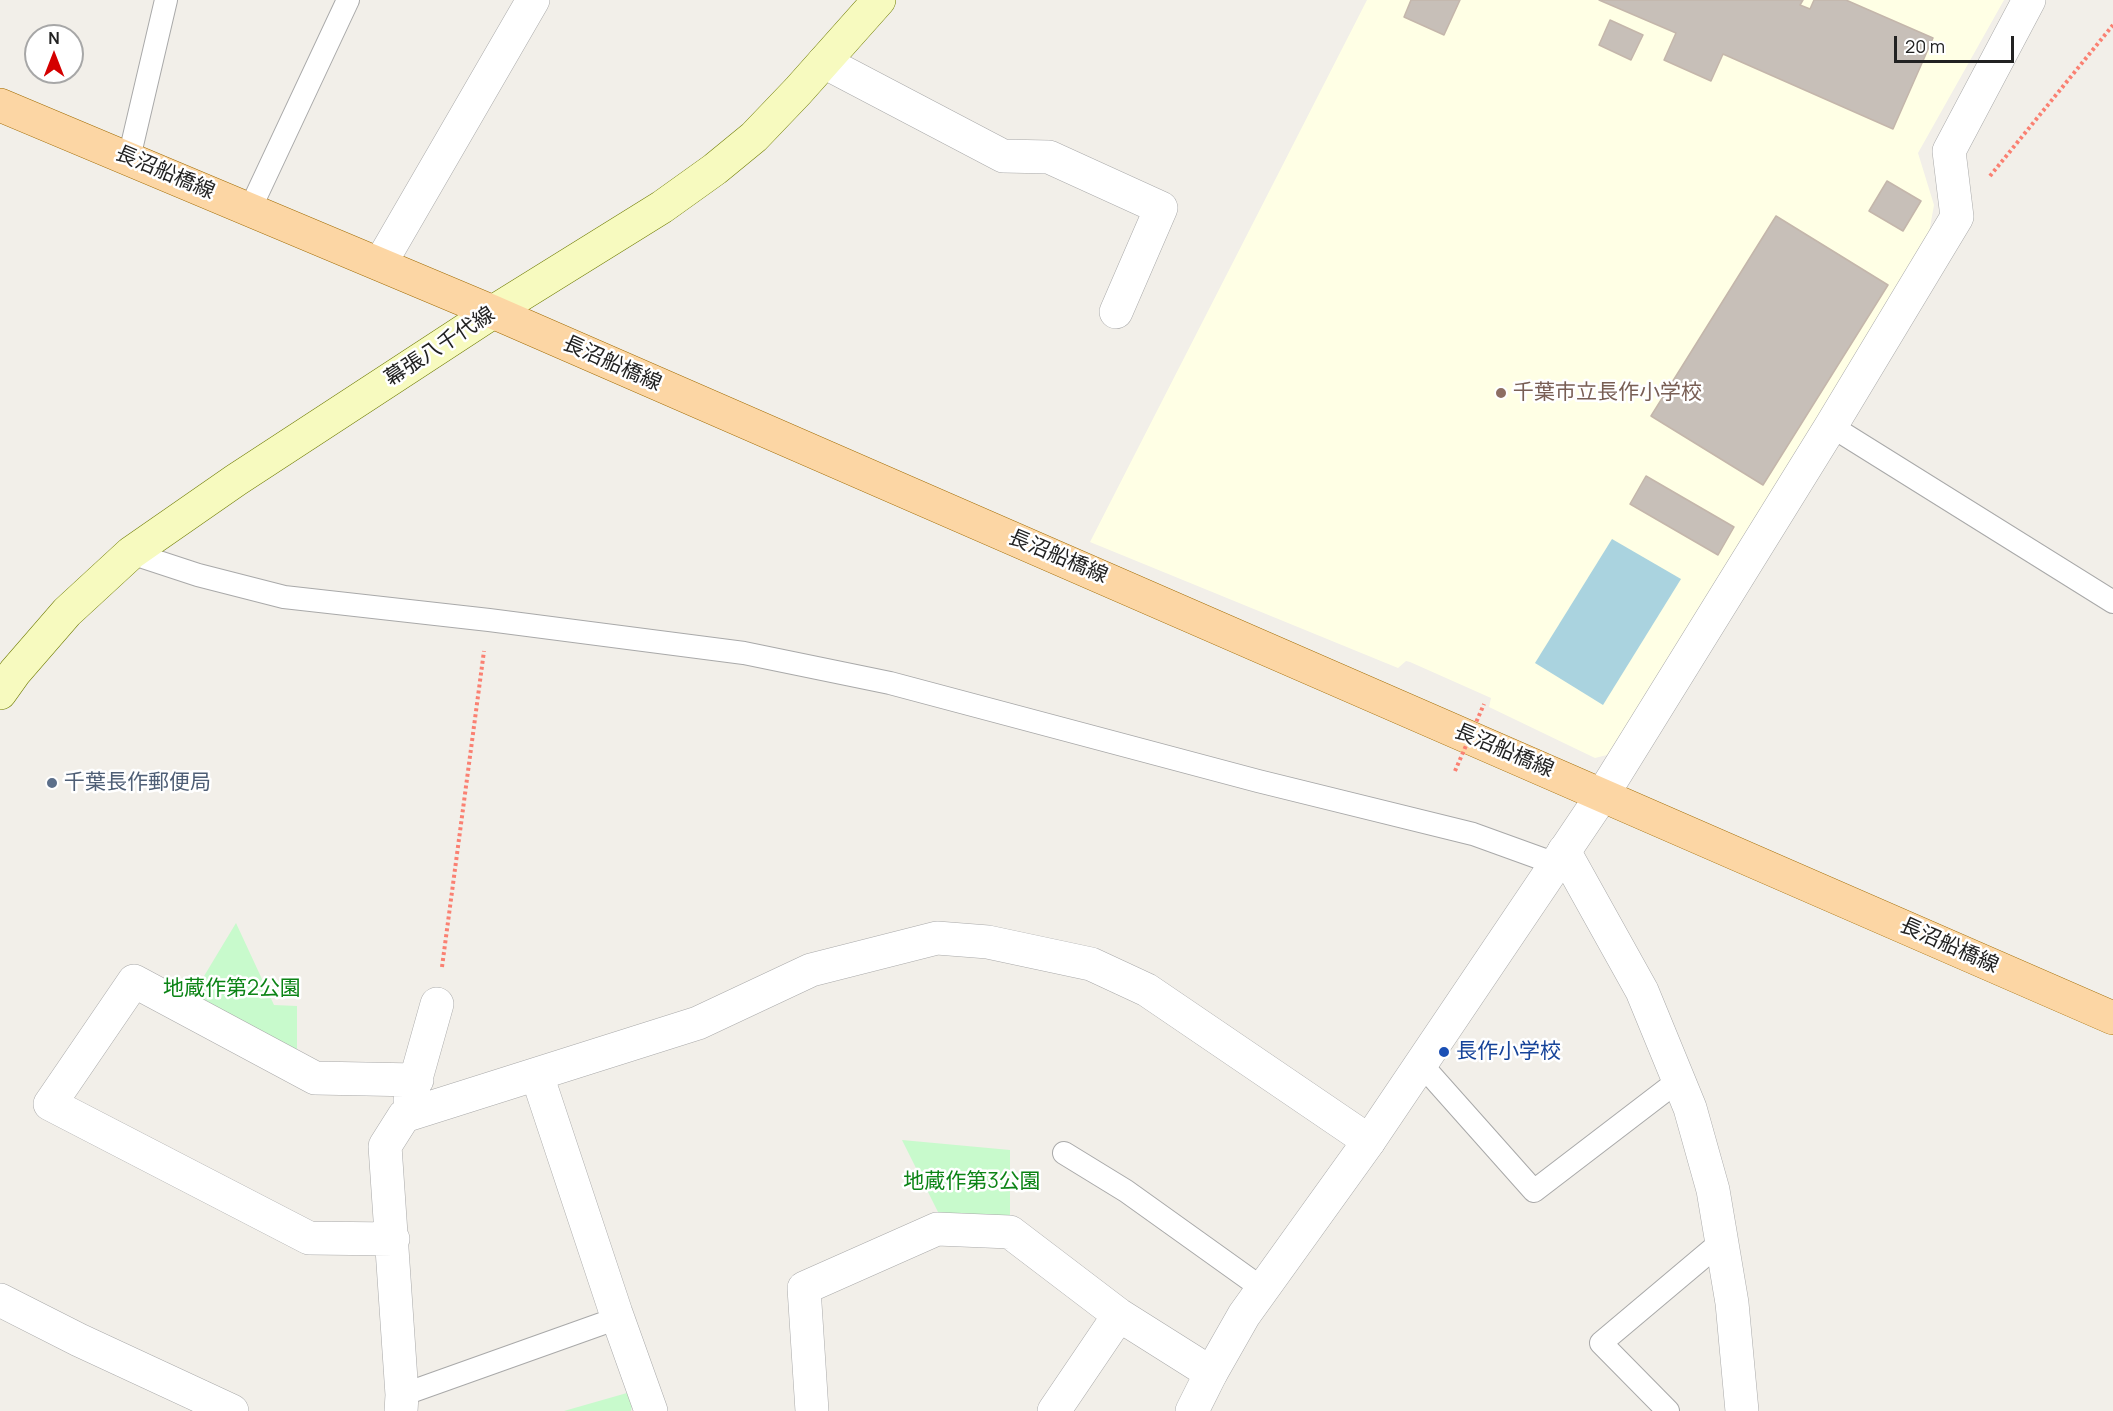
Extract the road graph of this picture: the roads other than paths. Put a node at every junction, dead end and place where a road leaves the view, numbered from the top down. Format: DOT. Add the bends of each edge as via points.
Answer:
graph roads {
  1 [pos="166,0"];
  2 [pos="348,0"];
  3 [pos="533,0"];
  4 [pos="879,0"];
  5 [pos="2029,0"];
  6 [pos="824,62"];
  7 [pos="0,105"];
  8 [pos="129,158"];
  9 [pos="249,209"];
  10 [pos="380,264"];
  11 [pos="494,312"];
  12 [pos="1116,312"];
  13 [pos="1831,426"];
  14 [pos="130,554"];
  15 [pos="2113,602"];
  16 [pos="0,693"];
  17 [pos="1603,794"];
  18 [pos="1560,858"];
  19 [pos="437,1004"];
  20 [pos="2113,1018"];
  21 [pos="1422,1064"];
  22 [pos="537,1075"];
  23 [pos="417,1080"];
  24 [pos="1679,1080"];
  25 [pos="404,1116"];
  26 [pos="1369,1141"];
  27 [pos="1064,1153"];
  28 [pos="393,1239"];
  29 [pos="1721,1242"];
  30 [pos="1263,1289"];
  31 [pos="0,1300"];
  32 [pos="1119,1315"];
  33 [pos="618,1318"];
  34 [pos="1211,1373"];
  35 [pos="402,1403"];
  36 [pos="232,1411"];
  37 [pos="651,1411"];
  38 [pos="812,1411"];
  39 [pos="1054,1411"];
  40 [pos="1192,1411"];
  41 [pos="1668,1411"];
  42 [pos="1742,1411"];
  1 -- 8 [label="lane"];
  2 -- 9 [label="lane"];
  3 -- 10 [label="street"];
  4 -- 6 [label="main road, 幕張八千代線"];
  5 -- 13 [label="street" via="1949,151 1957,217"];
  6 -- 11 [label="main road, 幕張八千代線" via="754,137 715,169 662,207"];
  6 -- 12 [label="street" via="1003,156 1049,157 1161,208"];
  7 -- 8 [label="main road, 長沼船橋線"];
  8 -- 9 [label="main road, 長沼船橋線"];
  9 -- 10 [label="main road, 長沼船橋線"];
  10 -- 11 [label="main road, 長沼船橋線"];
  11 -- 14 [label="main road, 幕張八千代線"];
  11 -- 17 [label="main road, 長沼船橋線"];
  13 -- 15 [label="lane"];
  13 -- 17 [label="street"];
  14 -- 16 [label="main road, 幕張八千代線" via="67,612"];
  14 -- 18 [label="lane" via="284,597 744,653 890,683"];
  17 -- 18 [label="street"];
  17 -- 20 [label="main road, 長沼船橋線"];
  18 -- 21 [label="street"];
  18 -- 24 [label="street" via="1642,991"];
  19 -- 23 [label="street"];
  21 -- 24 [label="lane" via="1534,1191"];
  21 -- 26 [label="street"];
  22 -- 25 [label="street"];
  22 -- 26 [label="street" via="698,1023 811,970 937,938 988,942 1091,964 1147,990"];
  22 -- 33 [label="street"];
  23 -- 25 [label="street"];
  23 -- 28 [label="street" via="315,1078 134,981 50,1104 309,1238"];
  24 -- 29 [label="street" via="1713,1190"];
  25 -- 28 [label="street" via="385,1146"];
  26 -- 30 [label="street"];
  27 -- 30 [label="lane" via="1126,1191"];
  28 -- 35 [label="street"];
  29 -- 41 [label="lane" via="1601,1343"];
  29 -- 42 [label="street" via="1732,1303"];
  30 -- 34 [label="street"];
  31 -- 36 [label="street"];
  32 -- 34 [label="street"];
  32 -- 38 [label="street" via="1010,1232 937,1229 804,1288"];
  32 -- 39 [label="street"];
  33 -- 35 [label="lane"];
  33 -- 37 [label="street"];
  34 -- 40 [label="street"];
}
